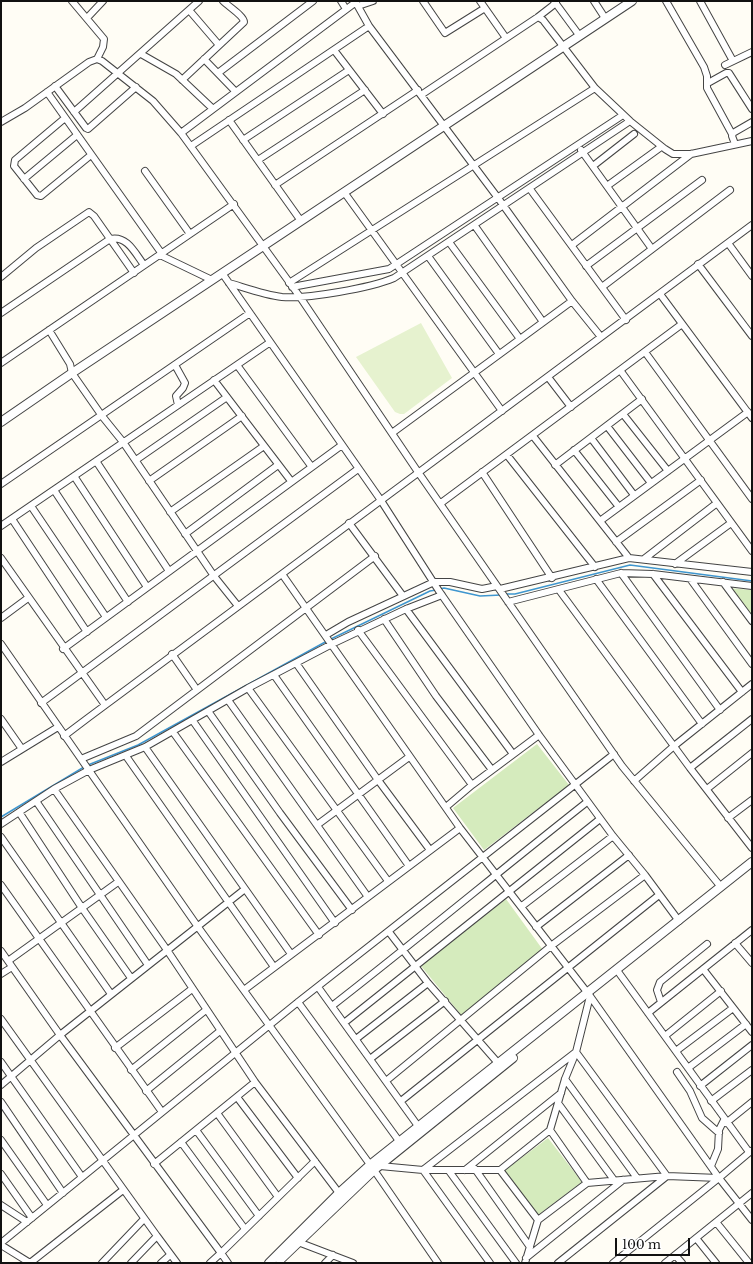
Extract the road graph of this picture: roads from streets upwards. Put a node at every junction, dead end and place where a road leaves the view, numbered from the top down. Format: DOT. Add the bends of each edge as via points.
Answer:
graph roads {
  1 [pos="72,1"];
  2 [pos="103,1"];
  3 [pos="223,1"];
  4 [pos="313,1"];
  5 [pos="341,1"];
  6 [pos="373,1"];
  7 [pos="423,1"];
  8 [pos="480,1"];
  9 [pos="594,1"];
  10 [pos="632,1"];
  11 [pos="666,1"];
  12 [pos="709,1"];
  13 [pos="196,2"];
  14 [pos="555,2"];
  15 [pos="356,3"];
  16 [pos="701,4"];
  17 [pos="485,8"];
  18 [pos="346,9"];
  19 [pos="189,10"];
  20 [pos="538,17"];
  21 [pos="87,18"];
  22 [pos="606,18"];
  23 [pos="369,26"];
  24 [pos="579,35"];
  25 [pos="506,38"];
  26 [pos="219,45"];
  27 [pos="564,46"];
  28 [pos="334,50"];
  29 [pos="141,54"];
  30 [pos="751,54"];
  31 [pos="97,59"];
  32 [pos="204,59"];
  33 [pos="733,61"];
  34 [pos="725,65"];
  35 [pos="349,70"];
  36 [pos="218,73"];
  37 [pos="118,74"];
  38 [pos="182,80"];
  39 [pos="708,83"];
  40 [pos="56,86"];
  41 [pos="136,87"];
  42 [pos="595,88"];
  43 [pos="365,90"];
  44 [pos="235,91"];
  45 [pos="47,92"];
  46 [pos="420,92"];
  47 [pos="212,108"];
  48 [pos="752,109"];
  49 [pos="74,112"];
  50 [pos="383,114"];
  51 [pos="623,114"];
  52 [pos="65,118"];
  53 [pos="229,120"];
  54 [pos="630,121"];
  55 [pos="1,122"];
  56 [pos="752,122"];
  57 [pos="444,126"];
  58 [pos="181,133"];
  59 [pos="634,134"];
  60 [pos="732,134"];
  61 [pos="77,135"];
  62 [pos="243,140"];
  63 [pos="752,141"];
  64 [pos="735,144"];
  65 [pos="578,145"];
  66 [pos="191,146"];
  67 [pos="661,146"];
  68 [pos="583,153"];
  69 [pos="691,154"];
  70 [pos="91,155"];
  71 [pos="258,160"];
  72 [pos="474,165"];
  73 [pos="593,166"];
  74 [pos="145,171"];
  75 [pos="24,179"];
  76 [pos="702,180"];
  77 [pos="275,185"];
  78 [pos="607,186"];
  79 [pos="530,189"];
  80 [pos="730,190"];
  81 [pos="344,192"];
  82 [pos="498,198"];
  83 [pos="234,204"];
  84 [pos="504,206"];
  85 [pos="623,208"];
  86 [pos="301,221"];
  87 [pos="752,225"];
  88 [pos="475,226"];
  89 [pos="637,228"];
  90 [pos="372,231"];
  91 [pos="190,234"];
  92 [pos="110,239"];
  93 [pos="449,242"];
  94 [pos="728,243"];
  95 [pos="263,246"];
  96 [pos="572,246"];
  97 [pos="652,249"];
  98 [pos="161,254"];
  99 [pos="428,256"];
  100 [pos="698,264"];
  101 [pos="144,265"];
  102 [pos="397,265"];
  103 [pos="586,266"];
  104 [pos="134,273"];
  105 [pos="222,273"];
  106 [pos="403,273"];
  107 [pos="752,276"];
  108 [pos="1,277"];
  109 [pos="212,280"];
  110 [pos="229,283"];
  111 [pos="291,285"];
  112 [pos="602,287"];
  113 [pos="660,294"];
  114 [pos="300,297"];
  115 [pos="572,301"];
  116 [pos="1,313"];
  117 [pos="250,313"];
  118 [pos="626,320"];
  119 [pos="543,322"];
  120 [pos="682,324"];
  121 [pos="49,330"];
  122 [pos="752,336"];
  123 [pos="601,337"];
  124 [pos="520,339"];
  125 [pos="269,343"];
  126 [pos="645,352"];
  127 [pos="499,354"];
  128 [pos="1,363"];
  129 [pos="175,365"];
  130 [pos="237,365"];
  131 [pos="620,370"];
  132 [pos="474,372"];
  133 [pos="72,373"];
  134 [pos="548,377"];
  135 [pos="214,380"];
  136 [pos="226,397"];
  137 [pos="642,399"];
  138 [pos="178,405"];
  139 [pos="571,407"];
  140 [pos="502,411"];
  141 [pos="748,412"];
  142 [pos="623,414"];
  143 [pos="102,416"];
  144 [pos="242,416"];
  145 [pos="752,418"];
  146 [pos="1,422"];
  147 [pos="607,426"];
  148 [pos="392,433"];
  149 [pos="533,436"];
  150 [pos="591,438"];
  151 [pos="710,440"];
  152 [pos="123,442"];
  153 [pos="342,445"];
  154 [pos="264,446"];
  155 [pos="574,450"];
  156 [pos="506,455"];
  157 [pos="686,458"];
  158 [pos="136,460"];
  159 [pos="96,461"];
  160 [pos="278,465"];
  161 [pos="555,465"];
  162 [pos="311,466"];
  163 [pos="358,469"];
  164 [pos="668,471"];
  165 [pos="418,472"];
  166 [pos="482,472"];
  167 [pos="74,476"];
  168 [pos="701,480"];
  169 [pos="149,481"];
  170 [pos="291,481"];
  171 [pos="651,483"];
  172 [pos="1,484"];
  173 [pos="54,490"];
  174 [pos="634,495"];
  175 [pos="380,499"];
  176 [pos="752,499"];
  177 [pos="441,503"];
  178 [pos="717,503"];
  179 [pos="31,506"];
  180 [pos="619,507"];
  181 [pos="170,512"];
  182 [pos="12,519"];
  183 [pos="600,521"];
  184 [pos="349,522"];
  185 [pos="730,523"];
  186 [pos="1,526"];
  187 [pos="185,534"];
  188 [pos="616,542"];
  189 [pos="197,551"];
  190 [pos="752,552"];
  191 [pos="375,556"];
  192 [pos="1,558"];
  193 [pos="629,558"];
  194 [pos="644,559"];
  195 [pos="675,564"];
  196 [pos="595,567"];
  197 [pos="169,571"];
  198 [pos="752,572"];
  199 [pos="621,573"];
  200 [pos="282,574"];
  201 [pos="653,574"];
  202 [pos="214,576"];
  203 [pos="552,578"];
  204 [pos="596,579"];
  205 [pos="691,580"];
  206 [pos="723,582"];
  207 [pos="752,586"];
  208 [pos="147,587"];
  209 [pos="498,587"];
  210 [pos="438,588"];
  211 [pos="559,590"];
  212 [pos="403,596"];
  213 [pos="28,598"];
  214 [pos="128,602"];
  215 [pos="508,602"];
  216 [pos="238,606"];
  217 [pos="306,608"];
  218 [pos="406,609"];
  219 [pos="106,617"];
  220 [pos="1,618"];
  221 [pos="384,619"];
  222 [pos="752,621"];
  223 [pos="358,630"];
  224 [pos="87,632"];
  225 [pos="326,635"];
  226 [pos="1,644"];
  227 [pos="332,644"];
  228 [pos="64,649"];
  229 [pos="172,654"];
  230 [pos="296,663"];
  231 [pos="752,664"];
  232 [pos="82,673"];
  233 [pos="274,675"];
  234 [pos="752,684"];
  235 [pos="248,688"];
  236 [pos="197,690"];
  237 [pos="742,692"];
  238 [pos="228,700"];
  239 [pos="42,703"];
  240 [pos="105,705"];
  241 [pos="720,710"];
  242 [pos="208,711"];
  243 [pos="752,718"];
  244 [pos="1,719"];
  245 [pos="192,721"];
  246 [pos="702,724"];
  247 [pos="58,727"];
  248 [pos="173,732"];
  249 [pos="539,735"];
  250 [pos="64,736"];
  251 [pos="674,746"];
  252 [pos="145,747"];
  253 [pos="22,749"];
  254 [pos="752,753"];
  255 [pos="513,754"];
  256 [pos="614,754"];
  257 [pos="126,756"];
  258 [pos="409,757"];
  259 [pos="81,759"];
  260 [pos="1,762"];
  261 [pos="690,768"];
  262 [pos="89,770"];
  263 [pos="492,770"];
  264 [pos="378,780"];
  265 [pos="634,781"];
  266 [pos="472,785"];
  267 [pos="575,785"];
  268 [pos="54,789"];
  269 [pos="707,789"];
  270 [pos="358,794"];
  271 [pos="752,800"];
  272 [pos="36,801"];
  273 [pos="588,802"];
  274 [pos="446,808"];
  275 [pos="336,811"];
  276 [pos="19,812"];
  277 [pos="728,818"];
  278 [pos="600,819"];
  279 [pos="1,824"];
  280 [pos="317,825"];
  281 [pos="460,828"];
  282 [pos="613,836"];
  283 [pos="1,837"];
  284 [pos="752,848"];
  285 [pos="430,850"];
  286 [pos="629,855"];
  287 [pos="482,858"];
  288 [pos="752,862"];
  289 [pos="409,866"];
  290 [pos="752,868"];
  291 [pos="495,875"];
  292 [pos="645,875"];
  293 [pos="388,881"];
  294 [pos="118,882"];
  295 [pos="1,886"];
  296 [pos="721,887"];
  297 [pos="245,889"];
  298 [pos="508,892"];
  299 [pos="100,895"];
  300 [pos="659,895"];
  301 [pos="368,897"];
  302 [pos="228,902"];
  303 [pos="522,906"];
  304 [pos="82,908"];
  305 [pos="352,910"];
  306 [pos="679,921"];
  307 [pos="62,923"];
  308 [pos="335,923"];
  309 [pos="198,927"];
  310 [pos="536,927"];
  311 [pos="752,930"];
  312 [pos="389,932"];
  313 [pos="319,935"];
  314 [pos="38,939"];
  315 [pos="736,943"];
  316 [pos="706,944"];
  317 [pos="551,946"];
  318 [pos="167,950"];
  319 [pos="1,951"];
  320 [pos="403,951"];
  321 [pos="291,954"];
  322 [pos="8,961"];
  323 [pos="752,963"];
  324 [pos="148,965"];
  325 [pos="12,966"];
  326 [pos="416,966"];
  327 [pos="566,967"];
  328 [pos="274,968"];
  329 [pos="703,969"];
  330 [pos="619,973"];
  331 [pos="1,974"];
  332 [pos="131,978"];
  333 [pos="428,983"];
  334 [pos="318,987"];
  335 [pos="192,989"];
  336 [pos="244,990"];
  337 [pos="721,991"];
  338 [pos="111,994"];
  339 [pos="589,995"];
  340 [pos="298,1002"];
  341 [pos="445,1002"];
  342 [pos="661,1002"];
  343 [pos="332,1006"];
  344 [pos="733,1008"];
  345 [pos="206,1010"];
  346 [pos="89,1011"];
  347 [pos="648,1013"];
  348 [pos="1,1019"];
  349 [pos="461,1020"];
  350 [pos="344,1023"];
  351 [pos="746,1024"];
  352 [pos="269,1026"];
  353 [pos="220,1031"];
  354 [pos="752,1032"];
  355 [pos="60,1035"];
  356 [pos="665,1036"];
  357 [pos="356,1039"];
  358 [pos="478,1040"];
  359 [pos="752,1045"];
  360 [pos="115,1048"];
  361 [pos="676,1051"];
  362 [pos="576,1052"];
  363 [pos="235,1053"];
  364 [pos="370,1059"];
  365 [pos="31,1060"];
  366 [pos="1,1062"];
  367 [pos="498,1063"];
  368 [pos="688,1068"];
  369 [pos="131,1070"];
  370 [pos="752,1070"];
  371 [pos="677,1072"];
  372 [pos="12,1076"];
  373 [pos="565,1079"];
  374 [pos="386,1081"];
  375 [pos="255,1082"];
  376 [pos="1,1085"];
  377 [pos="700,1086"];
  378 [pos="146,1091"];
  379 [pos="561,1094"];
  380 [pos="237,1097"];
  381 [pos="401,1101"];
  382 [pos="711,1101"];
  383 [pos="1,1102"];
  384 [pos="752,1102"];
  385 [pos="558,1103"];
  386 [pos="162,1112"];
  387 [pos="217,1113"];
  388 [pos="725,1121"];
  389 [pos="418,1126"];
  390 [pos="196,1130"];
  391 [pos="550,1130"];
  392 [pos="719,1133"];
  393 [pos="134,1135"];
  394 [pos="1,1140"];
  395 [pos="399,1141"];
  396 [pos="181,1142"];
  397 [pos="751,1151"];
  398 [pos="102,1160"];
  399 [pos="315,1161"];
  400 [pos="154,1164"];
  401 [pos="711,1166"];
  402 [pos="375,1167"];
  403 [pos="475,1169"];
  404 [pos="423,1170"];
  405 [pos="465,1170"];
  406 [pos="500,1170"];
  407 [pos="449,1171"];
  408 [pos="1,1174"];
  409 [pos="667,1176"];
  410 [pos="82,1177"];
  411 [pos="298,1178"];
  412 [pos="637,1178"];
  413 [pos="719,1178"];
  414 [pos="614,1180"];
  415 [pos="623,1180"];
  416 [pos="587,1183"];
  417 [pos="123,1190"];
  418 [pos="63,1192"];
  419 [pos="339,1193"];
  420 [pos="752,1193"];
  421 [pos="278,1197"];
  422 [pos="738,1204"];
  423 [pos="1,1205"];
  424 [pos="47,1205"];
  425 [pos="259,1216"];
  426 [pos="144,1219"];
  427 [pos="29,1220"];
  428 [pos="538,1220"];
  429 [pos="752,1220"];
  430 [pos="716,1222"];
  431 [pos="245,1229"];
  432 [pos="157,1236"];
  433 [pos="696,1238"];
  434 [pos="298,1242"];
  435 [pos="1,1244"];
  436 [pos="530,1246"];
  437 [pos="220,1253"];
  438 [pos="170,1255"];
  439 [pos="333,1255"];
  440 [pos="675,1255"];
  441 [pos="526,1261"];
  442 [pos="30,1263"];
  443 [pos="102,1263"];
  444 [pos="131,1263"];
  445 [pos="161,1263"];
  446 [pos="177,1263"];
  447 [pos="210,1263"];
  448 [pos="228,1263"];
  449 [pos="269,1263"];
  450 [pos="277,1263"];
  451 [pos="325,1263"];
  452 [pos="353,1263"];
  453 [pos="438,1263"];
  454 [pos="490,1263"];
  455 [pos="516,1263"];
  456 [pos="558,1263"];
  457 [pos="613,1263"];
  458 [pos="665,1263"];
  459 [pos="682,1263"];
  460 [pos="716,1263"];
  461 [pos="749,1263"];
  1 -- 21 [label="street"];
  2 -- 21 [label="street"];
  3 -- 26 [label="street" via="244,20 242,25"];
  4 -- 36 [label="street"];
  5 -- 18 [label="street"];
  6 -- 15 [label="street"];
  7 -- 17 [label="street" via="446,33"];
  8 -- 17 [label="street"];
  9 -- 22 [label="street"];
  10 -- 22 [label="street"];
  11 -- 39 [label="street" via="704,67"];
  12 -- 16 [label="street"];
  13 -- 19 [label="street"];
  14 -- 20 [label="street"];
  14 -- 24 [label="street"];
  15 -- 18 [label="street"];
  15 -- 23 [label="street"];
  16 -- 33 [label="street"];
  17 -- 25 [label="street"];
  18 -- 44 [label="street"];
  19 -- 26 [label="street"];
  19 -- 29 [label="street"];
  20 -- 25 [label="street"];
  20 -- 27 [label="street"];
  21 -- 31 [label="street" via="104,39 104,48"];
  22 -- 24 [label="street"];
  23 -- 28 [label="street"];
  23 -- 46 [label="street"];
  24 -- 27 [label="street"];
  25 -- 46 [label="street"];
  26 -- 32 [label="street"];
  27 -- 42 [label="street"];
  27 -- 57 [label="street"];
  28 -- 35 [label="street"];
  28 -- 53 [label="street"];
  29 -- 37 [label="street"];
  29 -- 38 [label="street" via="167,68"];
  30 -- 33 [label="street"];
  31 -- 37 [label="street"];
  31 -- 40 [label="street"];
  32 -- 36 [label="street"];
  32 -- 38 [label="street"];
  33 -- 34 [label="street"];
  35 -- 43 [label="street"];
  35 -- 62 [label="street"];
  36 -- 44 [label="street"];
  37 -- 41 [label="street"];
  37 -- 49 [label="street"];
  38 -- 47 [label="street"];
  39 -- 48 [label="street" via="729,73"];
  39 -- 60 [label="street" via="707,88"];
  40 -- 45 [label="street"];
  40 -- 49 [label="street"];
  41 -- 49 [label="street" via="90,128 86,128"];
  41 -- 58 [label="street" via="160,107"];
  42 -- 51 [label="street"];
  42 -- 72 [label="street"];
  43 -- 50 [label="street"];
  43 -- 71 [label="street"];
  44 -- 47 [label="street"];
  45 -- 52 [label="street"];
  45 -- 55 [label="street"];
  46 -- 50 [label="street"];
  46 -- 57 [label="street"];
  47 -- 58 [label="street"];
  50 -- 77 [label="street"];
  51 -- 54 [label="street"];
  51 -- 65 [label="street"];
  52 -- 61 [label="street"];
  52 -- 75 [label="street" via="14,162 14,166"];
  53 -- 62 [label="street"];
  53 -- 66 [label="street"];
  54 -- 67 [label="street"];
  54 -- 68 [label="street"];
  56 -- 60 [label="street"];
  57 -- 72 [label="street"];
  57 -- 81 [label="street"];
  58 -- 66 [label="street"];
  59 -- 73 [label="street"];
  60 -- 64 [label="street"];
  61 -- 70 [label="street"];
  61 -- 75 [label="street"];
  62 -- 71 [label="street"];
  63 -- 64 [label="street"];
  64 -- 69 [label="street"];
  65 -- 68 [label="street"];
  65 -- 82 [label="street"];
  66 -- 83 [label="street"];
  67 -- 69 [label="street" via="674,154"];
  67 -- 78 [label="street"];
  68 -- 73 [label="street"];
  68 -- 79 [label="street"];
  69 -- 85 [label="street"];
  70 -- 75 [label="street" via="41,196 37,195"];
  70 -- 98 [label="street"];
  71 -- 77 [label="street"];
  72 -- 82 [label="street"];
  72 -- 90 [label="street"];
  73 -- 78 [label="street"];
  74 -- 91 [label="street"];
  76 -- 89 [label="street"];
  77 -- 86 [label="street"];
  78 -- 85 [label="street"];
  79 -- 84 [label="street"];
  79 -- 96 [label="street"];
  80 -- 97 [label="street"];
  81 -- 86 [label="street"];
  81 -- 90 [label="street"];
  82 -- 84 [label="street"];
  82 -- 102 [label="street"];
  83 -- 91 [label="street"];
  83 -- 95 [label="street"];
  84 -- 88 [label="street"];
  84 -- 115 [label="street"];
  85 -- 89 [label="street"];
  85 -- 96 [label="street"];
  86 -- 95 [label="street"];
  87 -- 94 [label="street"];
  88 -- 93 [label="street"];
  88 -- 119 [label="street"];
  89 -- 97 [label="street"];
  89 -- 103 [label="street"];
  90 -- 102 [label="street"];
  90 -- 111 [label="street"];
  91 -- 98 [label="street"];
  92 -- 101 [label="street" via="125,241"];
  92 -- 104 [label="street"];
  92 -- 108 [label="street" via="94,216 87,213 36,248"];
  92 -- 116 [label="street"];
  93 -- 99 [label="street"];
  93 -- 124 [label="street"];
  94 -- 100 [label="street"];
  94 -- 107 [label="street"];
  95 -- 105 [label="street"];
  95 -- 111 [label="street"];
  96 -- 103 [label="street"];
  97 -- 112 [label="street"];
  98 -- 101 [label="street"];
  98 -- 109 [label="street"];
  99 -- 106 [label="street"];
  99 -- 127 [label="street"];
  100 -- 113 [label="street"];
  100 -- 122 [label="street"];
  101 -- 104 [label="street"];
  102 -- 106 [label="street"];
  102 -- 111 [label="street" via="382,272"];
  103 -- 112 [label="street"];
  104 -- 121 [label="street"];
  105 -- 109 [label="street"];
  105 -- 110 [label="street"];
  106 -- 114 [label="street" via="388,281 367,286"];
  106 -- 132 [label="street"];
  109 -- 133 [label="street"];
  110 -- 114 [label="street" via="280,297"];
  110 -- 117 [label="street"];
  111 -- 114 [label="street"];
  112 -- 118 [label="street"];
  113 -- 118 [label="street"];
  113 -- 120 [label="street"];
  114 -- 148 [label="street"];
  115 -- 119 [label="street"];
  115 -- 123 [label="street"];
  117 -- 125 [label="street"];
  117 -- 129 [label="street"];
  118 -- 123 [label="street"];
  119 -- 124 [label="street"];
  120 -- 126 [label="street"];
  120 -- 141 [label="street"];
  121 -- 128 [label="street"];
  121 -- 133 [label="street" via="70,364"];
  123 -- 134 [label="street"];
  124 -- 127 [label="street"];
  125 -- 130 [label="street"];
  125 -- 153 [label="street"];
  126 -- 131 [label="street"];
  126 -- 151 [label="street"];
  127 -- 132 [label="street"];
  129 -- 138 [label="street" via="185,383 184,388 176,396"];
  129 -- 143 [label="street"];
  130 -- 135 [label="street"];
  130 -- 162 [label="street"];
  131 -- 137 [label="street"];
  131 -- 139 [label="street"];
  132 -- 140 [label="street"];
  132 -- 148 [label="street"];
  133 -- 143 [label="street"];
  133 -- 146 [label="street"];
  134 -- 139 [label="street"];
  134 -- 140 [label="street"];
  135 -- 136 [label="street"];
  135 -- 138 [label="street"];
  136 -- 144 [label="street"];
  136 -- 158 [label="street"];
  137 -- 142 [label="street"];
  137 -- 157 [label="street"];
  138 -- 152 [label="street"];
  139 -- 149 [label="street"];
  140 -- 165 [label="street"];
  141 -- 145 [label="street"];
  141 -- 151 [label="street"];
  142 -- 147 [label="street"];
  142 -- 164 [label="street"];
  143 -- 152 [label="street"];
  143 -- 172 [label="street"];
  144 -- 154 [label="street"];
  144 -- 169 [label="street"];
  147 -- 150 [label="street"];
  147 -- 171 [label="street"];
  148 -- 165 [label="street"];
  149 -- 156 [label="street"];
  149 -- 161 [label="street"];
  150 -- 155 [label="street"];
  150 -- 174 [label="street"];
  151 -- 157 [label="street"];
  151 -- 176 [label="street"];
  152 -- 158 [label="street"];
  152 -- 159 [label="street"];
  153 -- 162 [label="street"];
  153 -- 163 [label="street"];
  154 -- 160 [label="street"];
  154 -- 181 [label="street"];
  155 -- 161 [label="street"];
  155 -- 180 [label="street"];
  156 -- 166 [label="street"];
  156 -- 196 [label="street"];
  157 -- 164 [label="street"];
  157 -- 168 [label="street"];
  158 -- 169 [label="street"];
  159 -- 167 [label="street"];
  159 -- 197 [label="street"];
  160 -- 170 [label="street"];
  160 -- 187 [label="street"];
  161 -- 183 [label="street"];
  162 -- 170 [label="street"];
  163 -- 175 [label="street"];
  163 -- 202 [label="street"];
  164 -- 171 [label="street"];
  165 -- 175 [label="street"];
  165 -- 177 [label="street"];
  166 -- 177 [label="street"];
  166 -- 203 [label="street"];
  167 -- 173 [label="street"];
  167 -- 208 [label="street"];
  168 -- 178 [label="street"];
  168 -- 188 [label="street"];
  169 -- 181 [label="street"];
  170 -- 189 [label="street"];
  171 -- 174 [label="street"];
  173 -- 179 [label="street"];
  173 -- 214 [label="street"];
  174 -- 180 [label="street"];
  175 -- 184 [label="street"];
  175 -- 210 [label="street"];
  177 -- 209 [label="street"];
  178 -- 185 [label="street"];
  178 -- 194 [label="street"];
  179 -- 182 [label="street"];
  179 -- 219 [label="street"];
  180 -- 183 [label="street"];
  181 -- 187 [label="street"];
  182 -- 186 [label="street"];
  182 -- 224 [label="street"];
  183 -- 188 [label="street"];
  184 -- 191 [label="street"];
  184 -- 200 [label="street"];
  185 -- 190 [label="street"];
  185 -- 195 [label="street"];
  187 -- 189 [label="street"];
  188 -- 193 [label="street"];
  189 -- 197 [label="street"];
  189 -- 202 [label="street"];
  191 -- 212 [label="street"];
  191 -- 217 [label="street"];
  192 -- 213 [label="street"];
  193 -- 194 [label="street"];
  193 -- 196 [label="street"];
  194 -- 195 [label="street"];
  195 -- 198 [label="street"];
  196 -- 203 [label="street"];
  197 -- 208 [label="street"];
  199 -- 201 [label="street"];
  199 -- 204 [label="street"];
  199 -- 241 [label="street"];
  200 -- 216 [label="street"];
  200 -- 217 [label="street"];
  201 -- 205 [label="street"];
  201 -- 237 [label="street"];
  202 -- 216 [label="street"];
  202 -- 232 [label="street"];
  203 -- 209 [label="street"];
  204 -- 211 [label="street"];
  204 -- 246 [label="street"];
  205 -- 206 [label="street"];
  205 -- 231 [label="street"];
  206 -- 207 [label="street"];
  206 -- 222 [label="street"];
  208 -- 214 [label="street"];
  209 -- 210 [label="street" via="482,589 450,582"];
  209 -- 215 [label="street"];
  210 -- 212 [label="street"];
  210 -- 218 [label="street"];
  210 -- 249 [label="street"];
  211 -- 215 [label="street"];
  211 -- 251 [label="street"];
  212 -- 225 [label="street"];
  213 -- 220 [label="street"];
  213 -- 228 [label="street"];
  214 -- 219 [label="street"];
  215 -- 256 [label="street"];
  216 -- 229 [label="street"];
  217 -- 225 [label="street"];
  217 -- 236 [label="street"];
  218 -- 221 [label="street"];
  218 -- 255 [label="street"];
  219 -- 224 [label="street"];
  221 -- 223 [label="street"];
  221 -- 263 [label="street" via="436,696"];
  223 -- 227 [label="street"];
  223 -- 266 [label="street"];
  224 -- 228 [label="street"];
  225 -- 227 [label="street"];
  226 -- 239 [label="street"];
  227 -- 230 [label="street"];
  227 -- 258 [label="street"];
  228 -- 232 [label="street"];
  229 -- 236 [label="street"];
  229 -- 240 [label="street"];
  230 -- 233 [label="street"];
  230 -- 264 [label="street"];
  232 -- 239 [label="street"];
  232 -- 240 [label="street"];
  233 -- 235 [label="street"];
  233 -- 270 [label="street"];
  234 -- 237 [label="street"];
  235 -- 238 [label="street"];
  235 -- 275 [label="street"];
  236 -- 259 [label="street" via="136,736"];
  237 -- 241 [label="street"];
  238 -- 242 [label="street"];
  238 -- 280 [label="street"];
  239 -- 247 [label="street"];
  240 -- 250 [label="street"];
  241 -- 246 [label="street"];
  242 -- 245 [label="street"];
  242 -- 305 [label="street"];
  243 -- 261 [label="street"];
  244 -- 253 [label="street"];
  245 -- 248 [label="street"];
  245 -- 308 [label="street"];
  246 -- 251 [label="street"];
  247 -- 250 [label="street"];
  247 -- 253 [label="street"];
  248 -- 252 [label="street"];
  248 -- 313 [label="street"];
  249 -- 255 [label="street"];
  249 -- 267 [label="street"];
  250 -- 259 [label="street"];
  251 -- 261 [label="street"];
  251 -- 265 [label="street"];
  252 -- 257 [label="street"];
  252 -- 297 [label="street"];
  253 -- 260 [label="street"];
  254 -- 269 [label="street"];
  255 -- 263 [label="street"];
  256 -- 265 [label="street"];
  256 -- 267 [label="street"];
  257 -- 262 [label="street"];
  257 -- 302 [label="street"];
  258 -- 264 [label="street"];
  258 -- 274 [label="street"];
  259 -- 262 [label="street"];
  261 -- 269 [label="street"];
  262 -- 268 [label="street"];
  262 -- 309 [label="street"];
  263 -- 266 [label="street"];
  264 -- 270 [label="street"];
  264 -- 285 [label="street"];
  265 -- 296 [label="street"];
  266 -- 274 [label="street"];
  267 -- 273 [label="street"];
  267 -- 287 [label="street"];
  268 -- 272 [label="street"];
  268 -- 294 [label="street"];
  269 -- 277 [label="street"];
  270 -- 275 [label="street"];
  270 -- 289 [label="street"];
  271 -- 277 [label="street"];
  272 -- 276 [label="street"];
  272 -- 299 [label="street"];
  273 -- 278 [label="street"];
  273 -- 291 [label="street"];
  274 -- 281 [label="street"];
  275 -- 280 [label="street"];
  275 -- 293 [label="street"];
  276 -- 279 [label="street"];
  276 -- 304 [label="street"];
  277 -- 284 [label="street"];
  278 -- 282 [label="street"];
  278 -- 298 [label="street"];
  280 -- 301 [label="street"];
  281 -- 285 [label="street"];
  281 -- 287 [label="street"];
  282 -- 286 [label="street"];
  282 -- 303 [label="street"];
  283 -- 307 [label="street"];
  285 -- 289 [label="street"];
  286 -- 292 [label="street"];
  286 -- 310 [label="street"];
  287 -- 291 [label="street"];
  287 -- 312 [label="street"];
  288 -- 296 [label="street"];
  289 -- 293 [label="street"];
  290 -- 330 [label="street"];
  291 -- 298 [label="street"];
  291 -- 320 [label="street"];
  292 -- 300 [label="street"];
  292 -- 317 [label="street"];
  293 -- 301 [label="street"];
  294 -- 299 [label="street"];
  294 -- 318 [label="street"];
  295 -- 314 [label="street"];
  296 -- 306 [label="street"];
  297 -- 302 [label="street"];
  297 -- 321 [label="street"];
  298 -- 303 [label="street"];
  298 -- 326 [label="street"];
  299 -- 304 [label="street"];
  299 -- 324 [label="street"];
  300 -- 306 [label="street"];
  300 -- 327 [label="street"];
  301 -- 305 [label="street"];
  302 -- 309 [label="street"];
  302 -- 328 [label="street"];
  303 -- 310 [label="street"];
  304 -- 307 [label="street"];
  304 -- 332 [label="street"];
  305 -- 308 [label="street"];
  306 -- 339 [label="street"];
  307 -- 314 [label="street"];
  307 -- 338 [label="street"];
  308 -- 313 [label="street"];
  309 -- 318 [label="street"];
  309 -- 336 [label="street"];
  310 -- 317 [label="street"];
  311 -- 315 [label="street"];
  312 -- 320 [label="street"];
  312 -- 334 [label="street"];
  313 -- 321 [label="street"];
  314 -- 322 [label="street"];
  314 -- 346 [label="street"];
  315 -- 323 [label="street"];
  315 -- 329 [label="street"];
  316 -- 342 [label="street" via="660,982 657,990"];
  317 -- 327 [label="street"];
  317 -- 349 [label="street"];
  318 -- 324 [label="street"];
  318 -- 335 [label="street"];
  319 -- 322 [label="street"];
  320 -- 326 [label="street"];
  320 -- 343 [label="street"];
  321 -- 328 [label="street"];
  322 -- 325 [label="street"];
  324 -- 332 [label="street"];
  325 -- 331 [label="street"];
  325 -- 355 [label="street"];
  326 -- 333 [label="street"];
  326 -- 350 [label="street"];
  327 -- 339 [label="street"];
  327 -- 358 [label="street"];
  328 -- 336 [label="street"];
  329 -- 337 [label="street"];
  329 -- 342 [label="street"];
  330 -- 339 [label="street"];
  330 -- 347 [label="street"];
  332 -- 338 [label="street"];
  333 -- 341 [label="street"];
  333 -- 357 [label="street"];
  334 -- 340 [label="street"];
  334 -- 343 [label="street"];
  335 -- 345 [label="street"];
  335 -- 360 [label="street"];
  336 -- 352 [label="street"];
  337 -- 344 [label="street"];
  337 -- 356 [label="street"];
  338 -- 346 [label="street"];
  339 -- 362 [label="street"];
  339 -- 367 [label="street"];
  339 -- 401 [label="street"];
  339 -- 402 [label="street"];
  340 -- 352 [label="street"];
  340 -- 395 [label="street"];
  341 -- 349 [label="street"];
  341 -- 364 [label="street"];
  342 -- 347 [label="street"];
  343 -- 350 [label="street"];
  344 -- 351 [label="street"];
  344 -- 361 [label="street"];
  345 -- 353 [label="street"];
  345 -- 369 [label="street"];
  346 -- 355 [label="street"];
  346 -- 360 [label="street"];
  347 -- 356 [label="street"];
  348 -- 365 [label="street"];
  349 -- 358 [label="street"];
  349 -- 374 [label="street"];
  350 -- 357 [label="street"];
  351 -- 354 [label="street"];
  351 -- 368 [label="street"];
  352 -- 363 [label="street"];
  352 -- 402 [label="street"];
  353 -- 363 [label="street"];
  353 -- 378 [label="street"];
  355 -- 365 [label="street"];
  355 -- 393 [label="street"];
  356 -- 361 [label="street"];
  357 -- 364 [label="street"];
  358 -- 367 [label="street"];
  358 -- 381 [label="street"];
  359 -- 377 [label="street"];
  360 -- 369 [label="street"];
  361 -- 368 [label="street"];
  362 -- 373 [label="street"];
  362 -- 404 [label="street"];
  362 -- 409 [label="street"];
  363 -- 375 [label="street"];
  363 -- 386 [label="street"];
  364 -- 374 [label="street"];
  365 -- 372 [label="street"];
  365 -- 398 [label="street"];
  366 -- 372 [label="street"];
  367 -- 389 [label="street"];
  368 -- 377 [label="street"];
  369 -- 378 [label="street"];
  370 -- 382 [label="street"];
  371 -- 392 [label="street" via="690,1091 702,1118"];
  372 -- 376 [label="street"];
  372 -- 410 [label="street"];
  373 -- 379 [label="street"];
  373 -- 412 [label="street"];
  374 -- 381 [label="street"];
  375 -- 380 [label="street"];
  375 -- 399 [label="street"];
  377 -- 382 [label="street"];
  378 -- 386 [label="street"];
  379 -- 385 [label="street"];
  379 -- 405 [label="street"];
  380 -- 387 [label="street"];
  380 -- 411 [label="street"];
  381 -- 389 [label="street"];
  382 -- 388 [label="street"];
  383 -- 418 [label="street"];
  384 -- 388 [label="street"];
  385 -- 391 [label="street"];
  385 -- 414 [label="street"];
  386 -- 393 [label="street"];
  387 -- 390 [label="street"];
  387 -- 421 [label="street"];
  388 -- 392 [label="street"];
  388 -- 397 [label="street"];
  389 -- 395 [label="street"];
  390 -- 396 [label="street"];
  390 -- 425 [label="street"];
  391 -- 406 [label="street"];
  391 -- 416 [label="street"];
  392 -- 401 [label="street" via="718,1149"];
  393 -- 398 [label="street"];
  393 -- 400 [label="street"];
  394 -- 424 [label="street"];
  395 -- 402 [label="street"];
  396 -- 400 [label="street"];
  396 -- 431 [label="street"];
  397 -- 413 [label="street"];
  398 -- 410 [label="street"];
  398 -- 417 [label="street"];
  399 -- 411 [label="street"];
  399 -- 419 [label="street"];
  400 -- 437 [label="street"];
  401 -- 413 [label="street"];
  402 -- 404 [label="street"];
  402 -- 419 [label="street"];
  402 -- 434 [label="street"];
  402 -- 453 [label="street"];
  403 -- 405 [label="street"];
  403 -- 406 [label="street"];
  403 -- 436 [label="street"];
  404 -- 407 [label="street"];
  404 -- 454 [label="street"];
  405 -- 407 [label="street"];
  406 -- 428 [label="street"];
  407 -- 455 [label="street"];
  408 -- 427 [label="street"];
  409 -- 412 [label="street"];
  409 -- 413 [label="street"];
  409 -- 456 [label="street"];
  410 -- 418 [label="street"];
  411 -- 421 [label="street"];
  412 -- 415 [label="street"];
  413 -- 422 [label="street"];
  413 -- 457 [label="street"];
  414 -- 415 [label="street"];
  414 -- 416 [label="street"];
  415 -- 441 [label="street"];
  416 -- 428 [label="street"];
  417 -- 426 [label="street"];
  417 -- 442 [label="street"];
  418 -- 424 [label="street"];
  419 -- 449 [label="street"];
  420 -- 422 [label="street"];
  421 -- 425 [label="street"];
  422 -- 429 [label="street"];
  422 -- 430 [label="street"];
  423 -- 427 [label="street"];
  424 -- 427 [label="street"];
  425 -- 431 [label="street"];
  426 -- 432 [label="street"];
  426 -- 443 [label="street"];
  427 -- 435 [label="street"];
  428 -- 436 [label="street"];
  430 -- 433 [label="street"];
  430 -- 461 [label="street"];
  431 -- 437 [label="street"];
  432 -- 438 [label="street"];
  432 -- 444 [label="street"];
  433 -- 440 [label="street"];
  433 -- 460 [label="street"];
  434 -- 439 [label="street"];
  434 -- 450 [label="street"];
  435 -- 442 [label="street"];
  436 -- 441 [label="street"];
  437 -- 447 [label="street"];
  437 -- 448 [label="street"];
  438 -- 445 [label="street"];
  438 -- 446 [label="street"];
  439 -- 451 [label="street"];
  439 -- 452 [label="street"];
  440 -- 458 [label="street"];
  440 -- 459 [label="street"];
}
